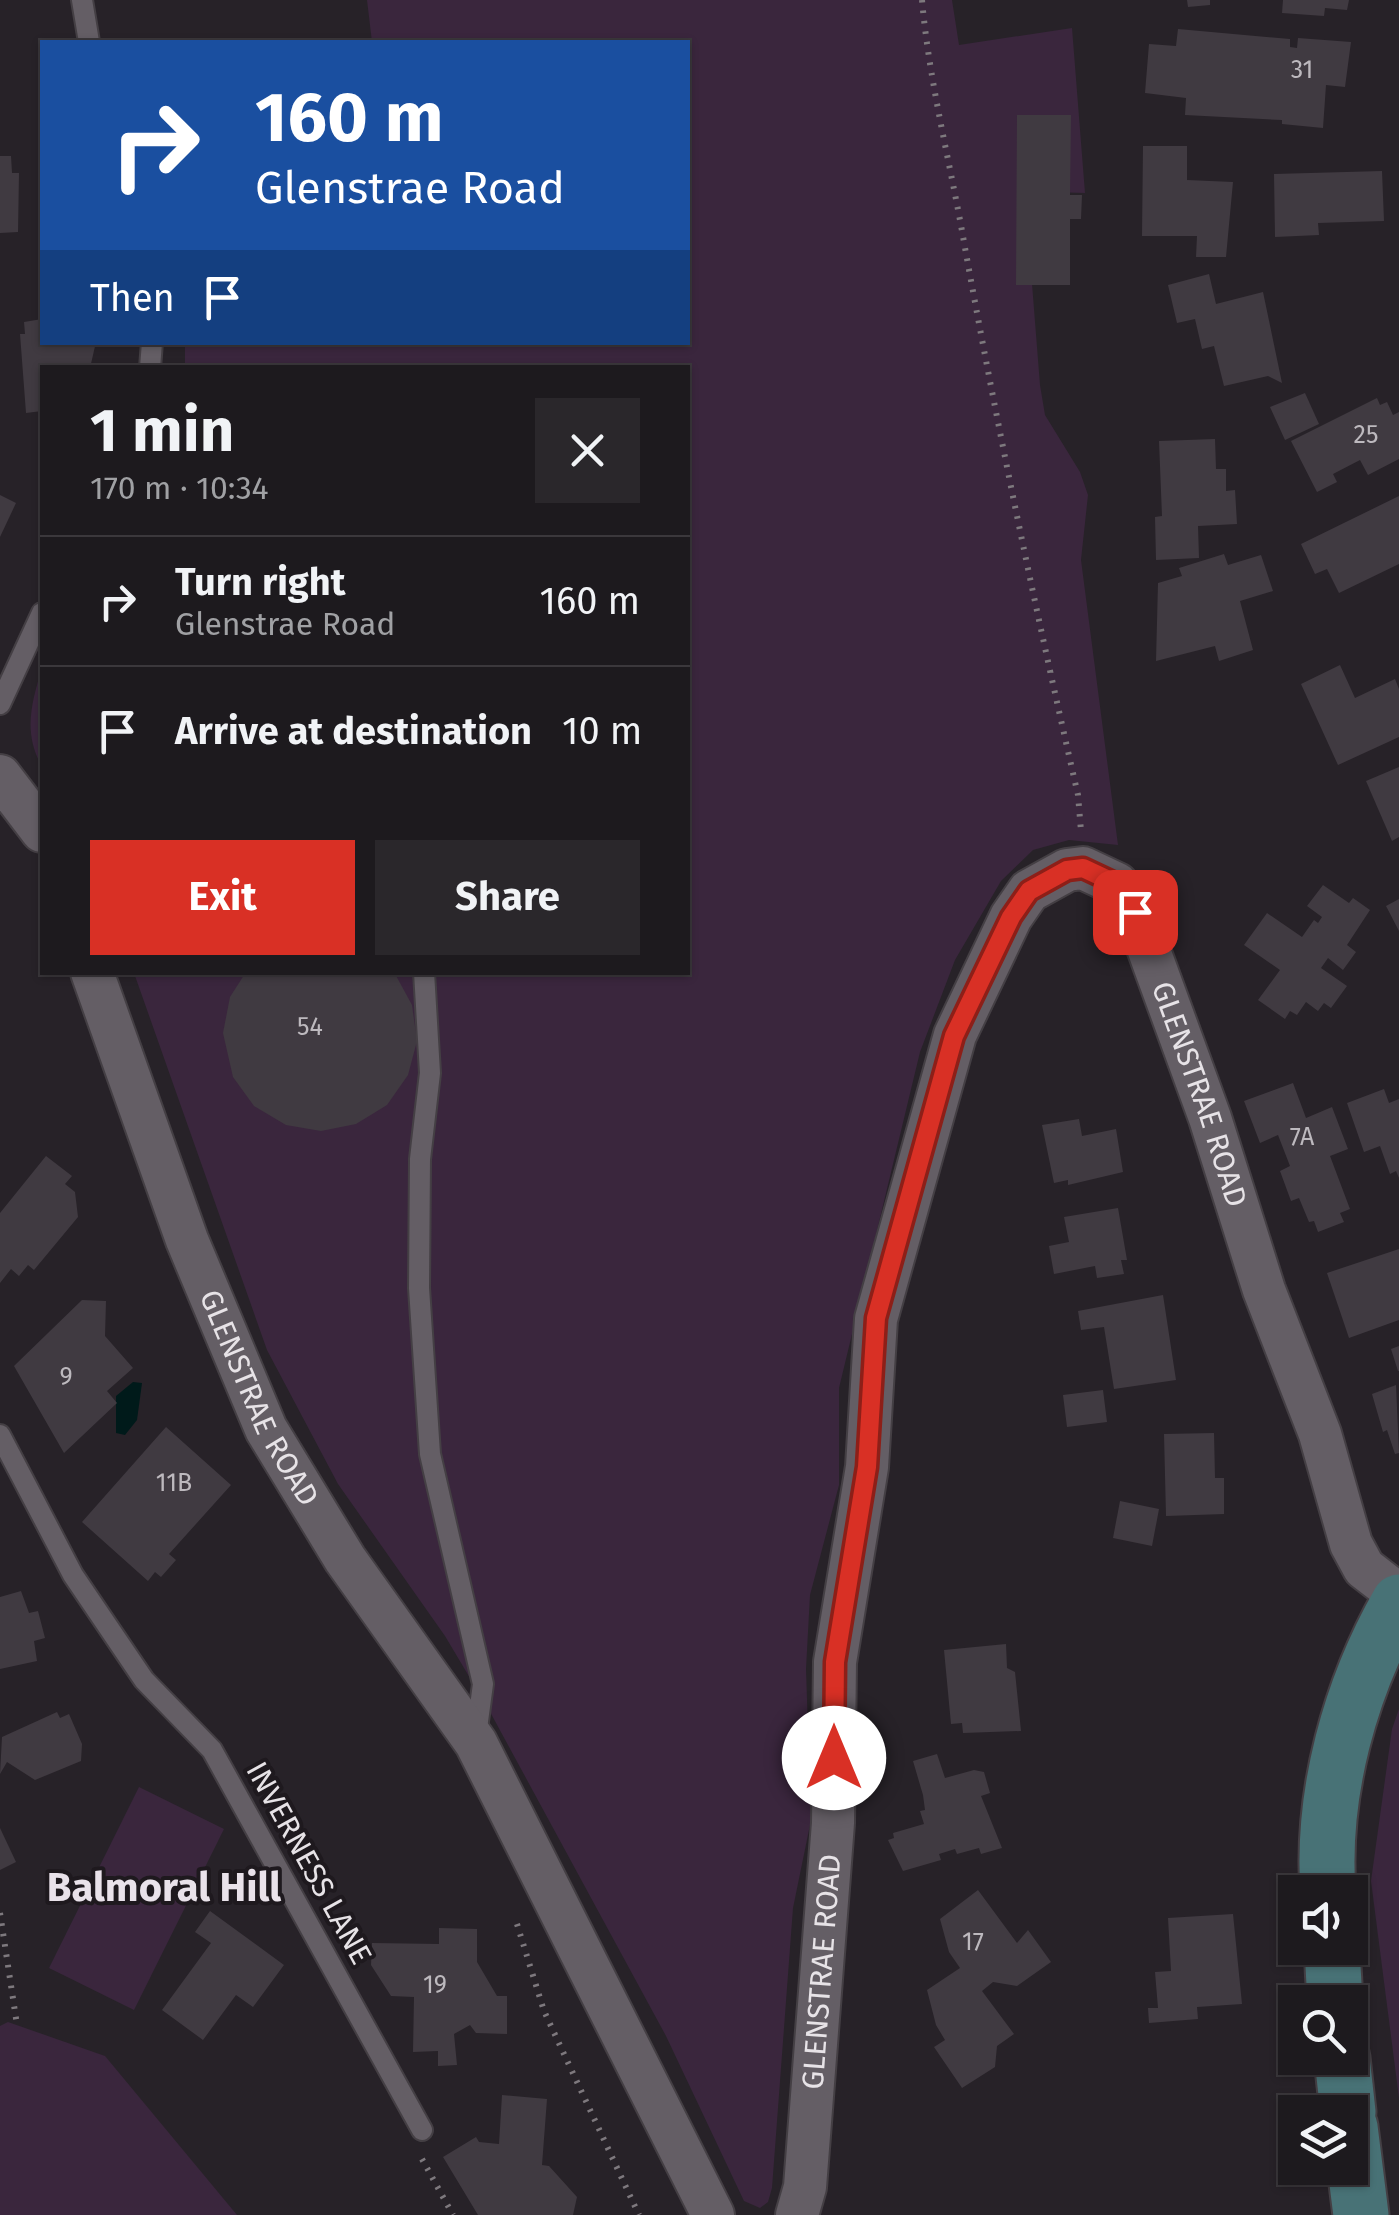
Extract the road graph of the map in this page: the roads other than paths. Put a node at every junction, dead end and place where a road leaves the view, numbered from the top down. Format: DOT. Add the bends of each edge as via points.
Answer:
graph roads {
  1 [pos="82,0"];
  2 [pos="89,40"];
  3 [pos="40,617"];
  4 [pos="0,704"];
  5 [pos="0,776"];
  6 [pos="40,828"];
  7 [pos="93,975"];
  8 [pos="424,975"];
  9 [pos="0,1434"];
  10 [pos="1399,1599"];
  11 [pos="476,1742"];
  12 [pos="1329,1875"];
  13 [pos="422,2130"];
  14 [pos="1357,2185"];
  15 [pos="713,2215"];
  16 [pos="797,2215"];
  17 [pos="1360,2215"];
  1 -- 2 [label="lane"];
  3 -- 4 [label="lane"];
  5 -- 6 [label="street"];
  7 -- 11 [label="street, GLENSTRAE ROAD" via="187,1240 266,1429 345,1559"];
  8 -- 11 [label="lane" via="430,1072 420,1159 418,1288 430,1454 483,1684"];
  9 -- 13 [label="lane, INVERNESS LANE" via="74,1575 144,1680 212,1750"];
  10 -- 12 [label="street" via="1364,1669 1342,1745"];
  10 -- 16 [label="street, GLENSTRAE ROAD" via="1364,1568 1351,1544 1320,1434 1135,912 1117,884 1083,868 1067,870 1029,891 954,1036 876,1318 867,1467 835,1662 833,1823 805,2187"];
  11 -- 15 [label="street, GLENSTRAE ROAD"];
  14 -- 17 [label="street"];
}
